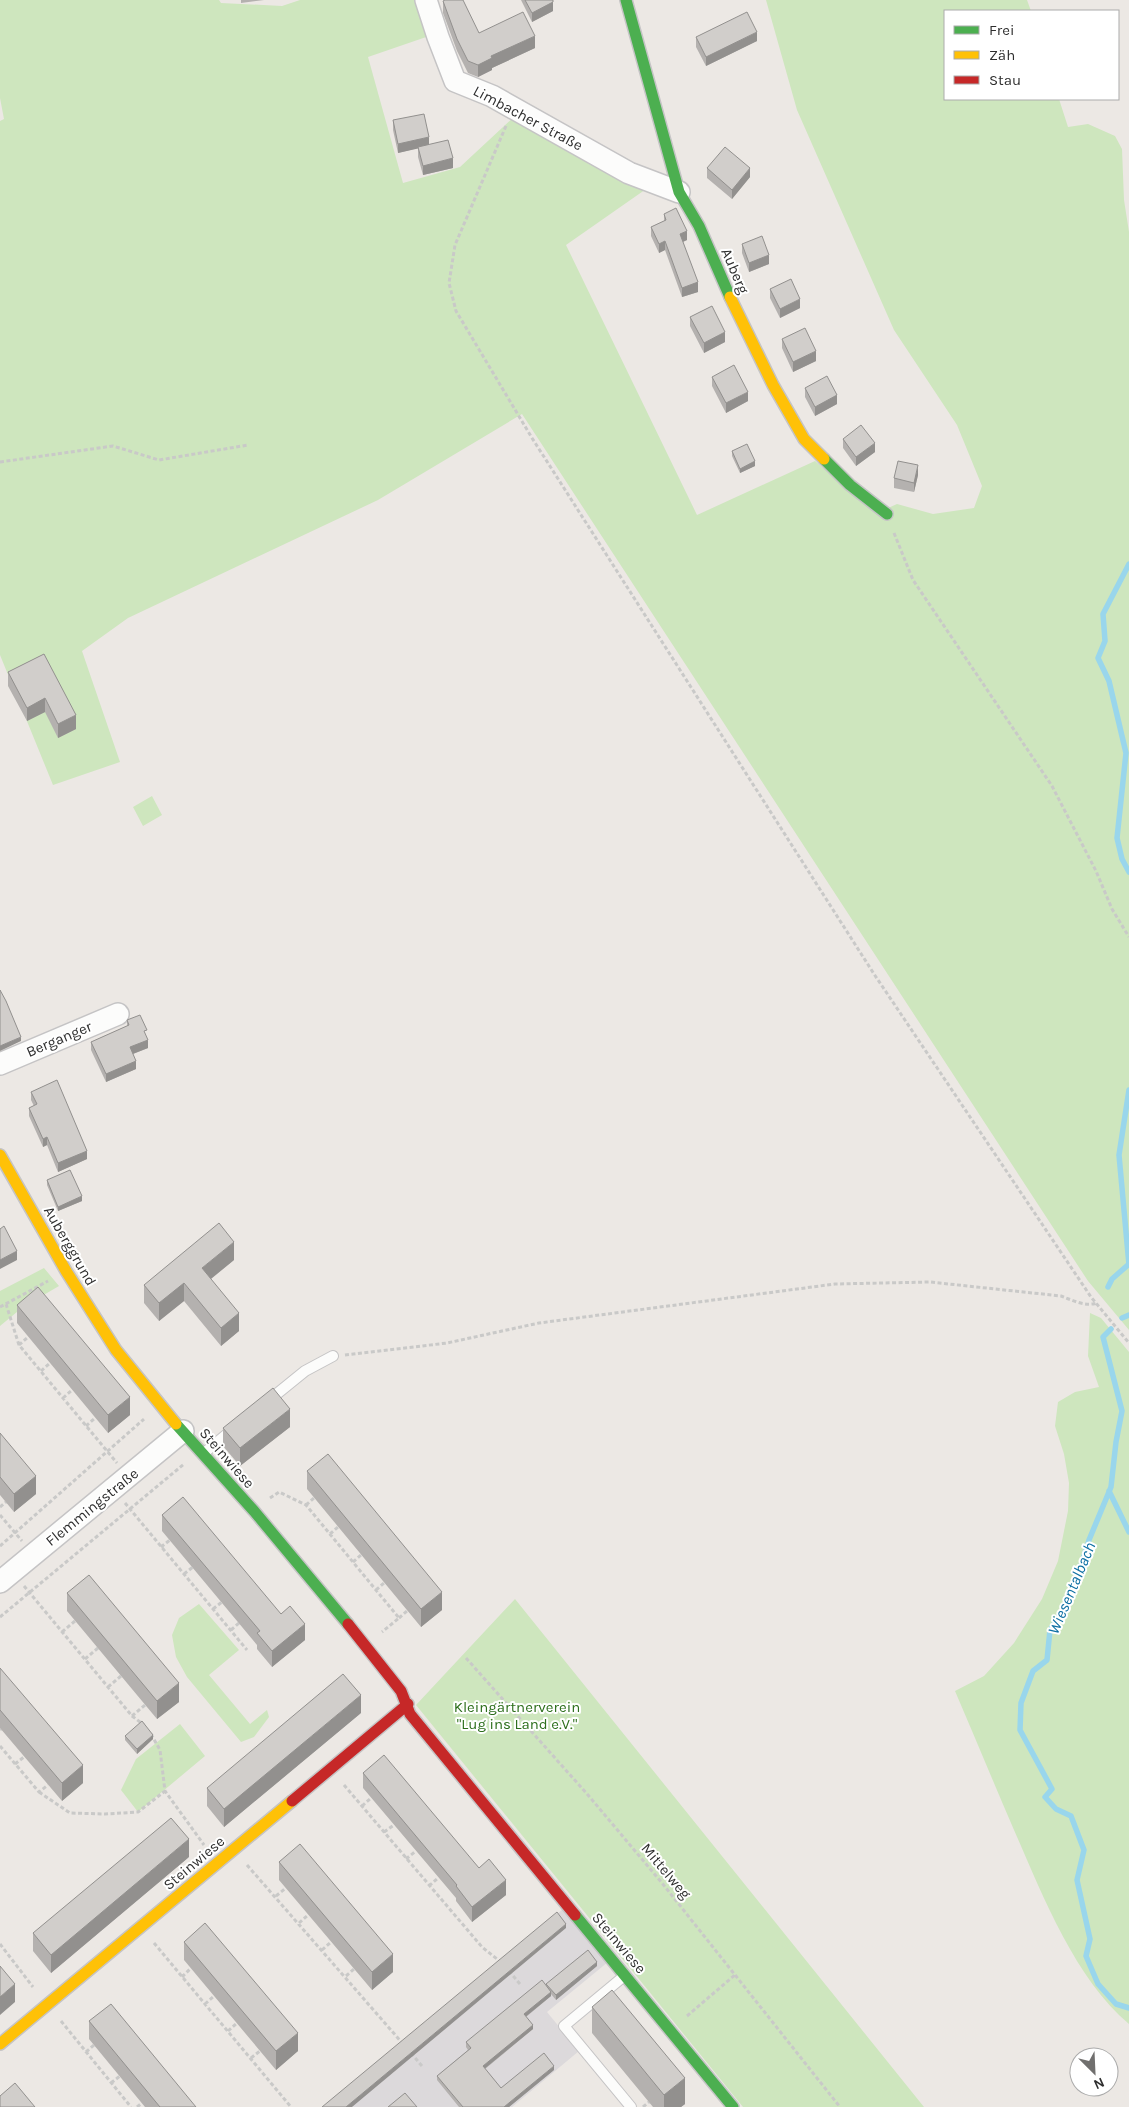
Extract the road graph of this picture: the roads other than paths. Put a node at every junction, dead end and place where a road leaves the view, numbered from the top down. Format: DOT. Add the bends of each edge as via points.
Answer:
graph roads {
  1 [pos="426,0"];
  2 [pos="626,0"];
  3 [pos="679,192"];
  4 [pos="887,514"];
  5 [pos="118,1014"];
  6 [pos="0,1064"];
  7 [pos="0,1155"];
  8 [pos="116,1350"];
  9 [pos="333,1356"];
  10 [pos="258,1409"];
  11 [pos="242,1422"];
  12 [pos="183,1431"];
  13 [pos="203,1453"];
  14 [pos="6,1577"];
  15 [pos="408,1704"];
  16 [pos="626,1975"];
  17 [pos="0,2044"];
  18 [pos="631,2107"];
  19 [pos="733,2107"];
  1 -- 3 [label="street, Limbacher Straße" via="455,81 492,96 629,172"];
  2 -- 3 [label="street, Auberg"];
  3 -- 4 [label="street, Auberg" via="699,226 736,313 804,439 850,485"];
  5 -- 6 [label="street, Berganger"];
  7 -- 8 [label="street, Auberggrund" via="66,1271"];
  8 -- 12 [label="street, Steinwiese"];
  9 -- 10 [label="lane" via="305,1371"];
  11 -- 13 [label="lane"];
  12 -- 13 [label="street, Steinwiese"];
  12 -- 14 [label="street, Flemmingstraße"];
  13 -- 15 [label="street, Steinwiese" via="365,1646"];
  15 -- 16 [label="street, Steinwiese" via="410,1714"];
  15 -- 17 [label="street, Steinwiese"];
  16 -- 18 [label="lane" via="564,2026"];
  16 -- 19 [label="street, Steinwiese"];
}
